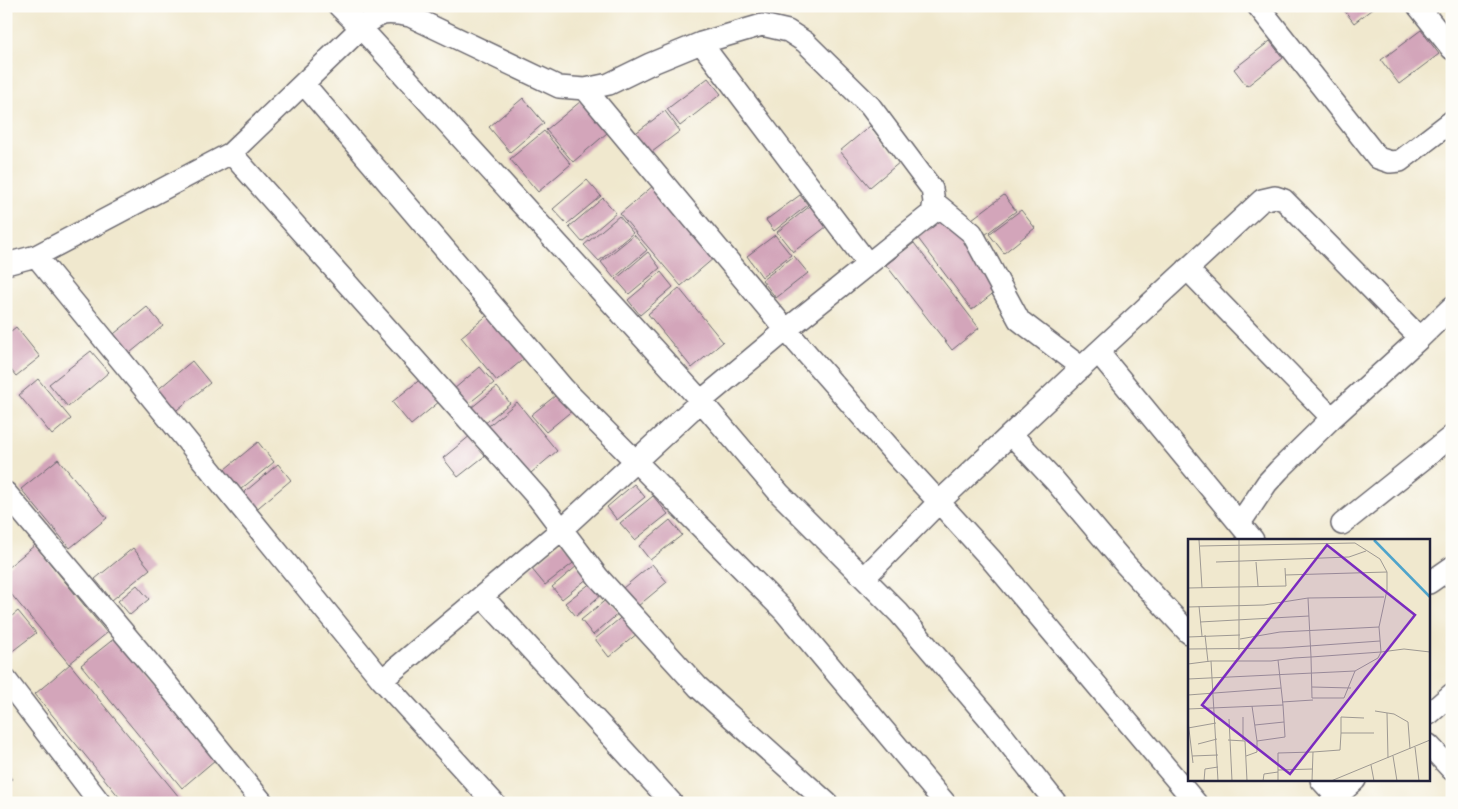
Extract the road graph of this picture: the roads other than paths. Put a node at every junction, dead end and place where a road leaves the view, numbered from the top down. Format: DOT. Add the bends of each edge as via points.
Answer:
graph roads {
  1 [pos="339,6"];
  2 [pos="1258,6"];
  3 [pos="1418,6"];
  4 [pos="361,28"];
  5 [pos="700,43"];
  6 [pos="1452,49"];
  7 [pos="304,84"];
  8 [pos="585,89"];
  9 [pos="1452,121"];
  10 [pos="231,154"];
  11 [pos="934,202"];
  12 [pos="36,256"];
  13 [pos="6,264"];
  14 [pos="868,264"];
  15 [pos="1187,269"];
  16 [pos="1452,307"];
  17 [pos="786,330"];
  18 [pos="1420,338"];
  19 [pos="1098,352"];
  20 [pos="1082,368"];
  21 [pos="701,402"];
  22 [pos="1332,418"];
  23 [pos="1011,434"];
  24 [pos="1452,436"];
  25 [pos="635,461"];
  26 [pos="6,493"];
  27 [pos="939,502"];
  28 [pos="1240,523"];
  29 [pos="1342,524"];
  30 [pos="562,529"];
  31 [pos="1252,539"];
  32 [pos="1452,567"];
  33 [pos="864,578"];
  34 [pos="1430,582"];
  35 [pos="482,596"];
  36 [pos="1188,632"];
  37 [pos="6,680"];
  38 [pos="382,680"];
  39 [pos="1452,694"];
  40 [pos="1430,713"];
  41 [pos="1430,746"];
  42 [pos="1452,770"];
  43 [pos="1322,782"];
  44 [pos="1353,782"];
  45 [pos="1336,801"];
  46 [pos="100,803"];
  47 [pos="263,803"];
  48 [pos="494,803"];
  49 [pos="672,803"];
  50 [pos="827,803"];
  51 [pos="945,803"];
  52 [pos="1056,803"];
  53 [pos="1196,803"];
  1 -- 4 [label="street"];
  2 -- 9 [label="street" via="1378,158 1400,161"];
  3 -- 6 [label="street"];
  4 -- 7 [label="street"];
  4 -- 8 [label="street" via="379,14 410,16 559,87"];
  4 -- 21 [label="street"];
  5 -- 8 [label="street" via="609,84"];
  5 -- 11 [label="street" via="762,25 788,31 805,42 870,106 932,188"];
  5 -- 14 [label="street"];
  7 -- 10 [label="street"];
  7 -- 25 [label="street" via="564,389"];
  8 -- 17 [label="street"];
  10 -- 12 [label="street"];
  10 -- 30 [label="street" via="538,498"];
  11 -- 14 [label="street" via="932,213"];
  11 -- 20 [label="street" via="972,233 1019,320"];
  12 -- 13 [label="street"];
  12 -- 38 [label="street"];
  14 -- 17 [label="street"];
  15 -- 18 [label="street" via="1262,200 1275,197 1284,200"];
  15 -- 19 [label="street"];
  15 -- 22 [label="street"];
  16 -- 18 [label="street"];
  17 -- 21 [label="street"];
  17 -- 27 [label="street"];
  18 -- 22 [label="street"];
  19 -- 20 [label="street"];
  19 -- 28 [label="street"];
  20 -- 23 [label="street"];
  21 -- 25 [label="street"];
  21 -- 33 [label="street" via="780,494"];
  22 -- 28 [label="street" via="1267,483"];
  23 -- 27 [label="street"];
  23 -- 36 [label="street"];
  24 -- 29 [label="street"];
  25 -- 30 [label="street"];
  25 -- 51 [label="street" via="784,611"];
  26 -- 47 [label="street" via="166,682"];
  27 -- 33 [label="street"];
  27 -- 53 [label="street"];
  28 -- 31 [label="street"];
  30 -- 35 [label="street"];
  30 -- 50 [label="street" via="598,577 698,687"];
  32 -- 34 [label="street"];
  33 -- 52 [label="street" via="911,627"];
  35 -- 38 [label="street"];
  35 -- 49 [label="street"];
  37 -- 46 [label="street"];
  38 -- 48 [label="street"];
  39 -- 40 [label="street"];
  41 -- 42 [label="street"];
  43 -- 45 [label="street"];
  44 -- 45 [label="street"];
}
